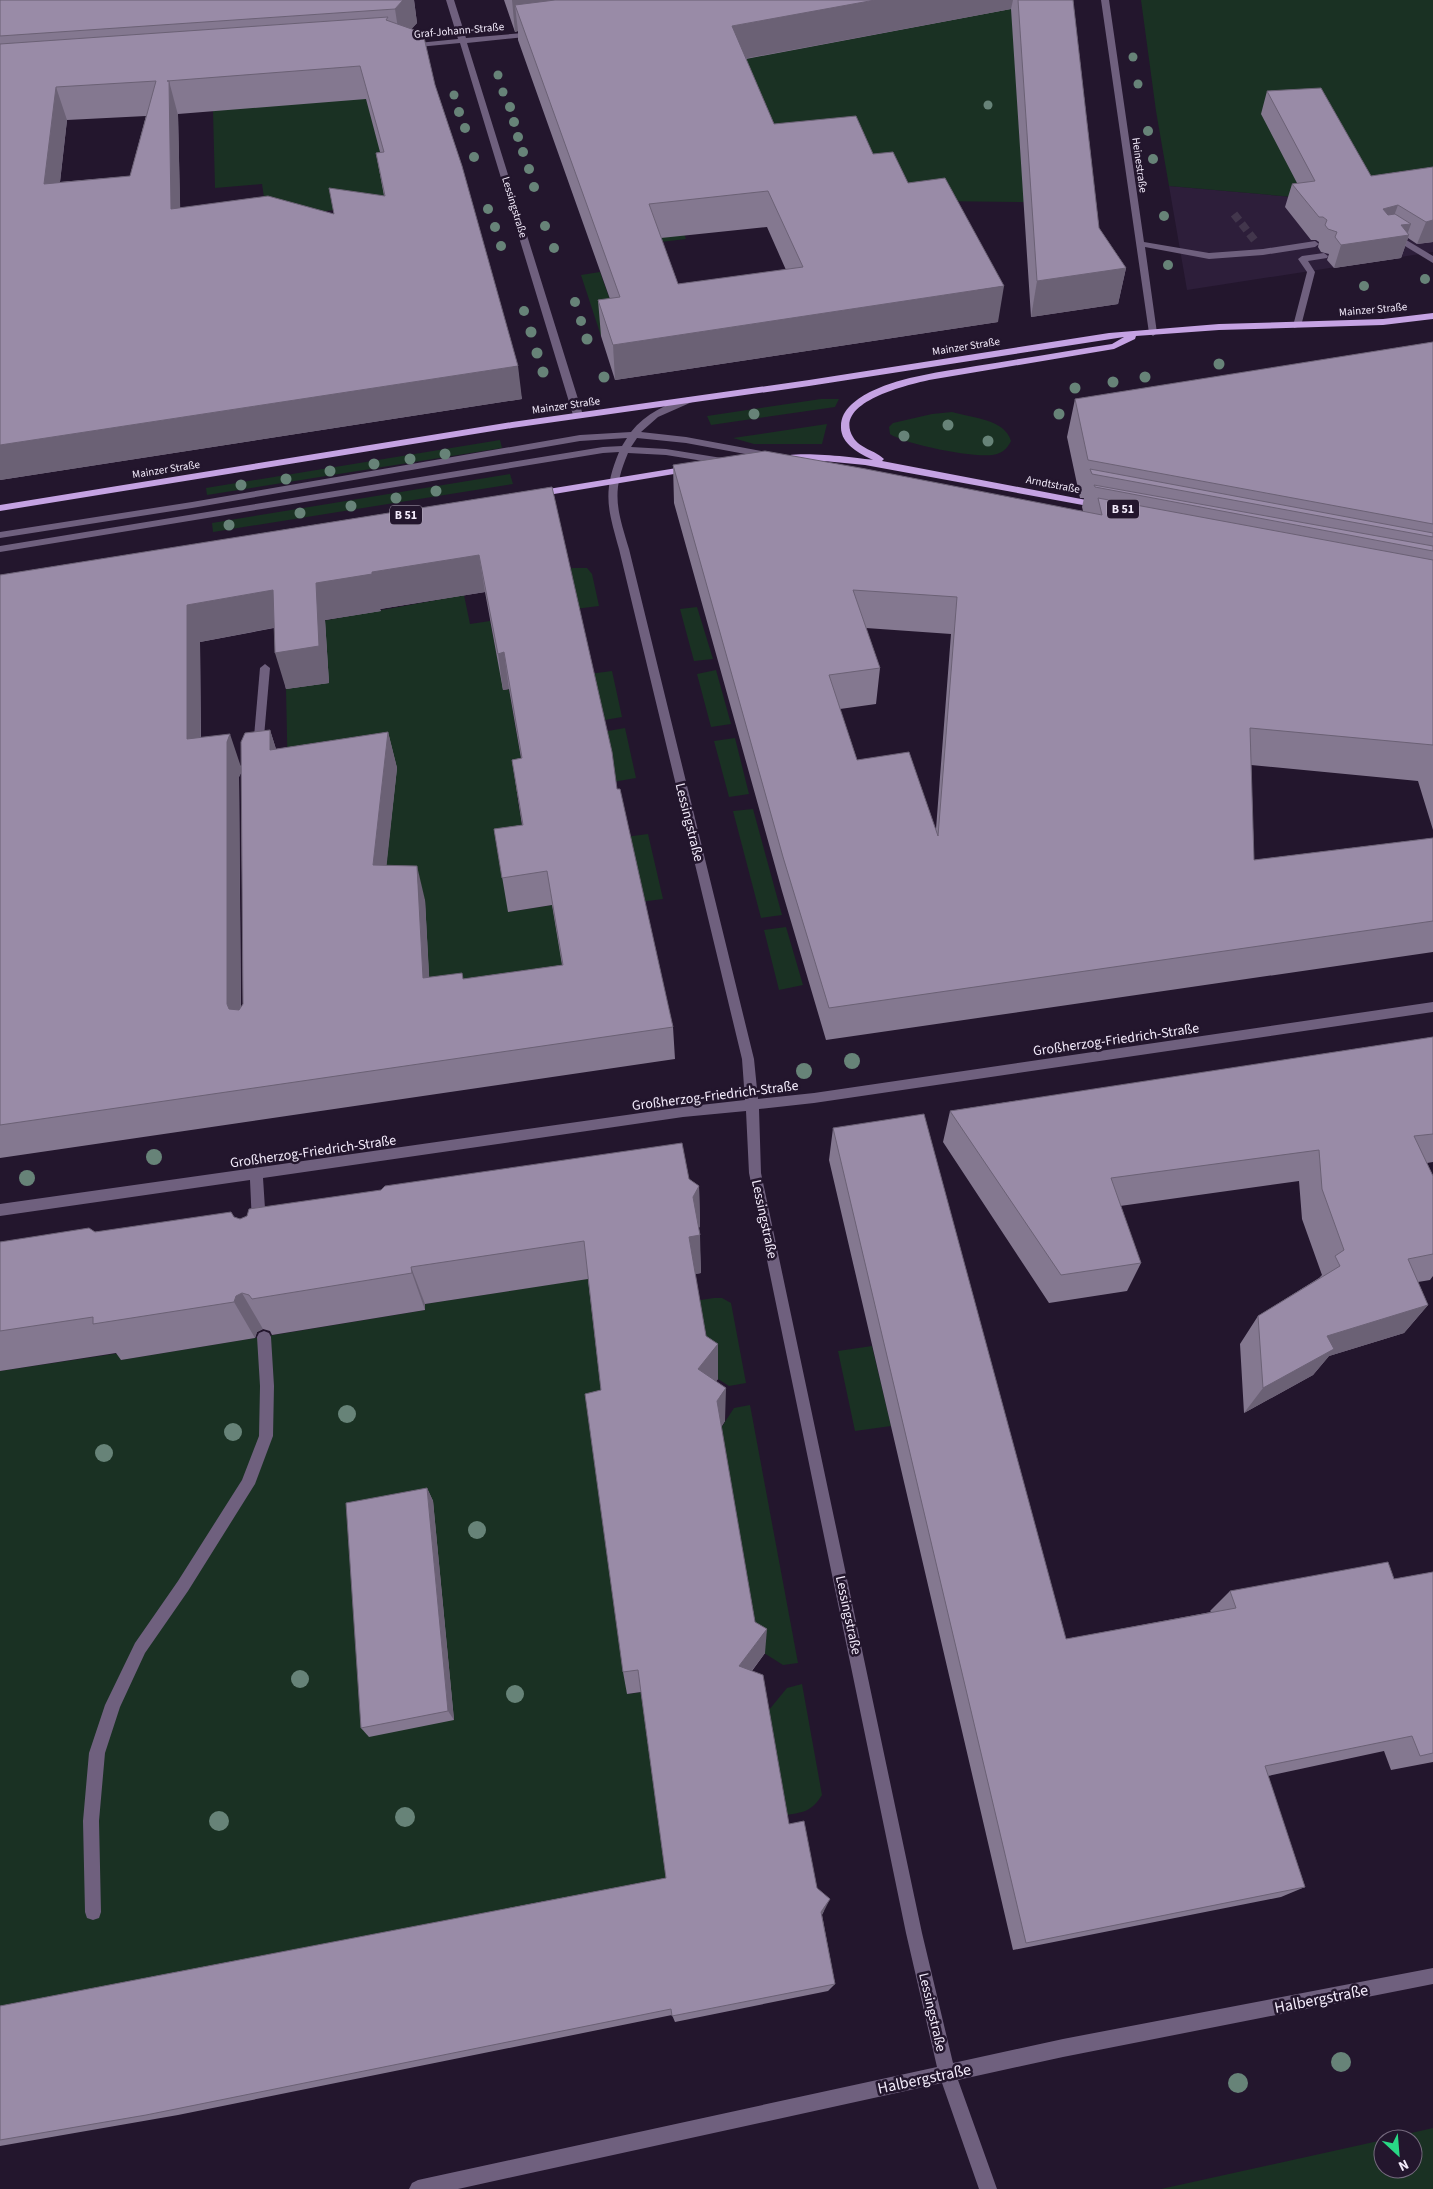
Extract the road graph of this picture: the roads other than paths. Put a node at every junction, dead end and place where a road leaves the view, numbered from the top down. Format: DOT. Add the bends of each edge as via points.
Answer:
graph roads {
  1 [pos="450,0"];
  2 [pos="1106,0"];
  3 [pos="541,34"];
  4 [pos="463,42"];
  5 [pos="399,47"];
  6 [pos="1381,234"];
  7 [pos="1140,244"];
  8 [pos="1314,244"];
  9 [pos="1406,244"];
  10 [pos="1392,246"];
  11 [pos="1292,247"];
  12 [pos="1324,256"];
  13 [pos="1302,260"];
  14 [pos="1433,260"];
  15 [pos="1433,316"];
  16 [pos="1297,326"];
  17 [pos="1153,333"];
  18 [pos="1136,335"];
  19 [pos="689,400"];
  20 [pos="578,415"];
  21 [pos="634,435"];
  22 [pos="626,449"];
  23 [pos="865,454"];
  24 [pos="783,459"];
  25 [pos="740,463"];
  26 [pos="905,468"];
  27 [pos="839,470"];
  28 [pos="613,481"];
  29 [pos="525,496"];
  30 [pos="0,508"];
  31 [pos="1114,508"];
  32 [pos="0,535"];
  33 [pos="0,549"];
  34 [pos="265,668"];
  35 [pos="254,759"];
  36 [pos="1433,1007"];
  37 [pos="752,1104"];
  38 [pos="256,1174"];
  39 [pos="0,1210"];
  40 [pos="260,1240"];
  41 [pos="264,1336"];
  42 [pos="93,1912"];
  43 [pos="1433,1976"];
  44 [pos="947,2073"];
  45 [pos="418,2189"];
  46 [pos="988,2189"];
  1 -- 4 [label="street, Lessingstraße"];
  2 -- 7 [label="street, Heinestraße"];
  3 -- 4 [label="street, Graf-Johann-Straße"];
  4 -- 5 [label="street, Graf-Johann-Straße"];
  4 -- 20 [label="street, Lessingstraße"];
  6 -- 9 [label="street" via="1389,232"];
  7 -- 11 [label="street" via="1210,256"];
  7 -- 17 [label="street, Heinestraße"];
  8 -- 11 [label="street"];
  9 -- 10 [label="street"];
  9 -- 14 [label="street"];
  11 -- 13 [label="street"];
  12 -- 13 [label="street"];
  13 -- 16 [label="street" via="1311,272"];
  15 -- 16 [label="main road, Mainzer Straße"];
  16 -- 17 [label="main road, Mainzer Straße" via="1219,327"];
  17 -- 18 [label="main road, Mainzer Straße"];
  18 -- 19 [label="main road, Mainzer Straße" via="1109,336"];
  18 -- 23 [label="main road, Mainzer Straße" via="1114,346 930,377 873,394 854,407 844,426 853,446"];
  19 -- 20 [label="main road, Mainzer Straße"];
  19 -- 21 [label="street, Lessingstraße" via="646,421"];
  20 -- 30 [label="main road, Mainzer Straße"];
  21 -- 22 [label="street, Lessingstraße"];
  21 -- 24 [label="street" via="680,438"];
  21 -- 32 [label="street" via="580,438"];
  22 -- 25 [label="street"];
  22 -- 28 [label="street, Lessingstraße"];
  22 -- 33 [label="street" via="583,452"];
  23 -- 26 [label="main road, Arndtstraße / B 51"];
  24 -- 25 [label="main road, B 51"];
  24 -- 26 [label="main road, Arndtstraße / B 51" via="838,459"];
  24 -- 27 [label="street"];
  25 -- 28 [label="main road, B 51"];
  26 -- 31 [label="main road, Arndtstraße / B 51"];
  28 -- 29 [label="main road, B 51"];
  28 -- 37 [label="street, Lessingstraße" via="614,514 748,1058"];
  34 -- 35 [label="street" via="258,750"];
  36 -- 37 [label="street, Großherzog-Friedrich-Straße" via="862,1091"];
  37 -- 38 [label="street, Großherzog-Friedrich-Straße"];
  37 -- 44 [label="street, Lessingstraße" via="755,1173 914,1933"];
  38 -- 39 [label="street, Großherzog-Friedrich-Straße"];
  38 -- 40 [label="street"];
  41 -- 42 [label="street" via="266,1436 248,1484 140,1648 113,1705 97,1753 91,1821"];
  43 -- 44 [label="street, Halbergstraße"];
  44 -- 45 [label="street, Halbergstraße"];
  44 -- 46 [label="street, Lessingstraße"];
}
